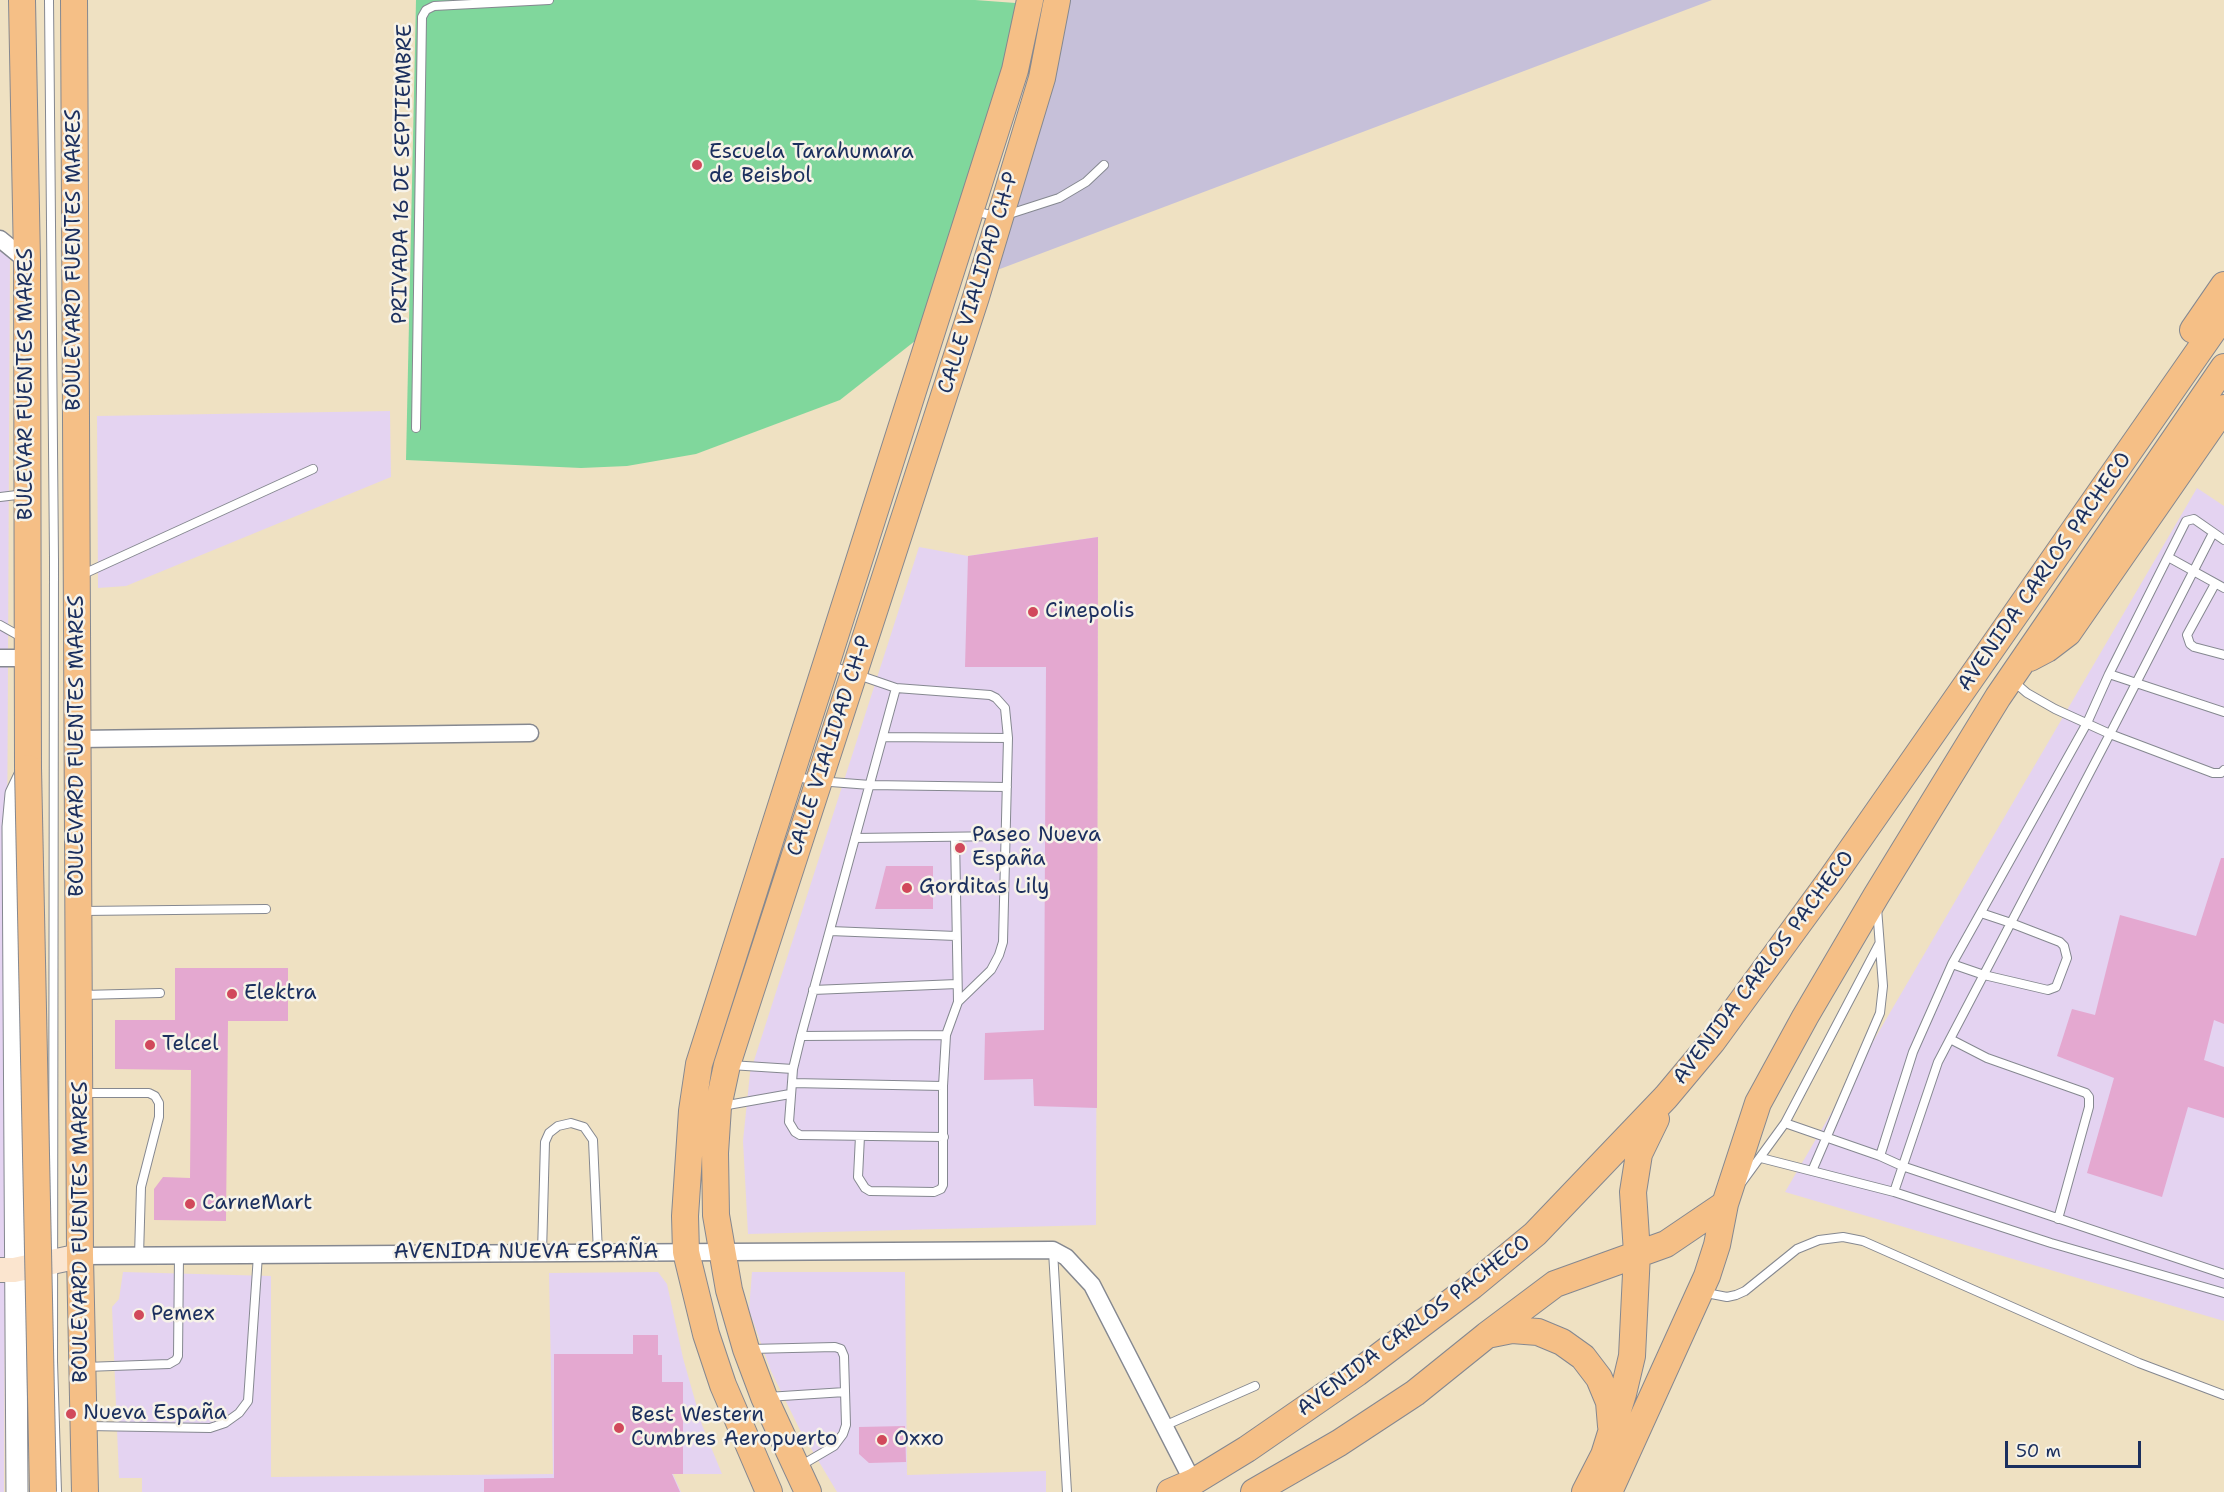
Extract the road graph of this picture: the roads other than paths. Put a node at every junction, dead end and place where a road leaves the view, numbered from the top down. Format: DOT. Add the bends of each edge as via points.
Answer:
graph roads {
  1 [pos="22,0"];
  2 [pos="49,0"];
  3 [pos="74,0"];
  4 [pos="549,0"];
  5 [pos="1030,0"];
  6 [pos="1058,0"];
  7 [pos="1104,165"];
  8 [pos="970,211"];
  9 [pos="1000,217"];
  10 [pos="0,239"];
  11 [pos="27,261"];
  12 [pos="2224,285"];
  13 [pos="2224,315"];
  14 [pos="2224,368"];
  15 [pos="2224,408"];
  16 [pos="416,428"];
  17 [pos="314,469"];
  18 [pos="28,494"];
  19 [pos="0,497"];
  20 [pos="2212,533"];
  21 [pos="2224,540"];
  22 [pos="2168,557"];
  23 [pos="2192,570"];
  24 [pos="77,577"];
  25 [pos="2220,586"];
  26 [pos="2009,624"];
  27 [pos="0,625"];
  28 [pos="26,649"];
  29 [pos="2224,656"];
  30 [pos="0,658"];
  31 [pos="826,664"];
  32 [pos="2016,671"];
  33 [pos="854,674"];
  34 [pos="2109,674"];
  35 [pos="2135,683"];
  36 [pos="896,688"];
  37 [pos="2224,712"];
  38 [pos="2087,723"];
  39 [pos="530,733"];
  40 [pos="2110,734"];
  41 [pos="883,737"];
  42 [pos="1008,738"];
  43 [pos="78,739"];
  44 [pos="1923,748"];
  45 [pos="28,768"];
  46 [pos="2224,770"];
  47 [pos="791,776"];
  48 [pos="818,782"];
  49 [pos="870,785"];
  50 [pos="1007,787"];
  51 [pos="1006,836"];
  52 [pos="956,837"];
  53 [pos="855,838"];
  54 [pos="1876,896"];
  55 [pos="266,909"];
  56 [pos="78,911"];
  57 [pos="1981,913"];
  58 [pos="2011,922"];
  59 [pos="830,931"];
  60 [pos="956,936"];
  61 [pos="1880,944"];
  62 [pos="1952,964"];
  63 [pos="1984,975"];
  64 [pos="957,984"];
  65 [pos="813,990"];
  66 [pos="160,993"];
  67 [pos="80,996"];
  68 [pos="958,1002"];
  69 [pos="946,1035"];
  70 [pos="801,1036"];
  71 [pos="1950,1039"];
  72 [pos="713,1064"];
  73 [pos="793,1069"];
  74 [pos="792,1083"];
  75 [pos="943,1086"];
  76 [pos="81,1093"];
  77 [pos="790,1094"];
  78 [pos="1666,1097"];
  79 [pos="705,1109"];
  80 [pos="1785,1123"];
  81 [pos="860,1136"];
  82 [pos="944,1137"];
  83 [pos="1827,1138"];
  84 [pos="1880,1156"];
  85 [pos="1761,1158"];
  86 [pos="1902,1166"];
  87 [pos="1812,1171"];
  88 [pos="1894,1192"];
  89 [pos="1725,1204"];
  90 [pos="2058,1219"];
  91 [pos="1053,1250"];
  92 [pos="686,1252"];
  93 [pos="721,1252"];
  94 [pos="542,1253"];
  95 [pos="598,1253"];
  96 [pos="1637,1253"];
  97 [pos="258,1255"];
  98 [pos="81,1256"];
  99 [pos="139,1256"];
  100 [pos="179,1256"];
  101 [pos="54,1262"];
  102 [pos="7,1270"];
  103 [pos="2224,1274"];
  104 [pos="1700,1292"];
  105 [pos="2224,1293"];
  106 [pos="1487,1335"];
  107 [pos="746,1349"];
  108 [pos="82,1367"];
  109 [pos="1255,1386"];
  110 [pos="845,1392"];
  111 [pos="2224,1395"];
  112 [pos="764,1398"];
  113 [pos="84,1426"];
  114 [pos="1164,1426"];
  115 [pos="1612,1428"];
  116 [pos="745,1439"];
  117 [pos="796,1468"];
  118 [pos="1181,1487"];
  119 [pos="17,1492"];
  120 [pos="44,1492"];
  121 [pos="57,1492"];
  122 [pos="85,1492"];
  123 [pos="759,1492"];
  124 [pos="769,1492"];
  125 [pos="808,1492"];
  126 [pos="1067,1492"];
  127 [pos="1254,1492"];
  128 [pos="1586,1492"];
  129 [pos="1609,1492"];
  1 -- 11 [label="main road, BULEVAR FUENTES MARES"];
  2 -- 101 [label="lane"];
  3 -- 24 [label="main road, BOULEVARD FUENTES MARES"];
  4 -- 16 [label="lane, PRIVADA 16 DE SEPTIEMBRE" via="434,6 422,17"];
  5 -- 8 [label="main road, CALLE VIALIDAD CH-P" via="1015,70"];
  6 -- 9 [label="main road, CALLE VIALIDAD CH-P" via="1042,78"];
  7 -- 9 [label="lane" via="1086,182 1059,198"];
  8 -- 9 [label="lane"];
  8 -- 31 [label="main road, CALLE VIALIDAD CH-P"];
  9 -- 33 [label="main road, CALLE VIALIDAD CH-P"];
  10 -- 11 [label="street"];
  11 -- 18 [label="main road, BULEVAR FUENTES MARES"];
  12 -- 44 [label="main road" via="2003,605"];
  13 -- 26 [label="main road, AVENIDA CARLOS PACHECO"];
  14 -- 32 [label="main road, AVENIDA CARLOS PACHECO"];
  15 -- 32 [label="main road" via="2068,633"];
  17 -- 24 [label="lane"];
  18 -- 19 [label="lane"];
  18 -- 28 [label="main road, BULEVAR FUENTES MARES"];
  20 -- 21 [label="lane"];
  20 -- 22 [label="lane" via="2189,519"];
  20 -- 23 [label="lane"];
  22 -- 23 [label="lane"];
  22 -- 34 [label="lane"];
  23 -- 25 [label="lane"];
  23 -- 35 [label="lane"];
  24 -- 43 [label="main road, BOULEVARD FUENTES MARES"];
  25 -- 29 [label="lane" via="2187,635 2194,647"];
  26 -- 32 [label="main road" via="2008,649"];
  26 -- 44 [label="main road, AVENIDA CARLOS PACHECO"];
  27 -- 28 [label="lane"];
  28 -- 30 [label="street"];
  28 -- 45 [label="main road, BULEVAR FUENTES MARES"];
  31 -- 33 [label="lane"];
  31 -- 47 [label="main road, CALLE VIALIDAD CH-P"];
  32 -- 38 [label="lane" via="2027,693"];
  32 -- 54 [label="main road, AVENIDA CARLOS PACHECO"];
  33 -- 36 [label="lane"];
  33 -- 48 [label="main road, CALLE VIALIDAD CH-P"];
  34 -- 35 [label="lane"];
  34 -- 38 [label="lane"];
  35 -- 37 [label="lane"];
  35 -- 40 [label="lane"];
  36 -- 41 [label="lane"];
  36 -- 42 [label="lane" via="990,695 1005,708"];
  38 -- 40 [label="lane"];
  38 -- 57 [label="lane"];
  39 -- 43 [label="street"];
  40 -- 46 [label="lane" via="2213,773"];
  40 -- 58 [label="lane"];
  41 -- 42 [label="lane"];
  41 -- 49 [label="lane"];
  42 -- 50 [label="lane"];
  43 -- 56 [label="main road, BOULEVARD FUENTES MARES"];
  44 -- 78 [label="main road, AVENIDA CARLOS PACHECO" via="1712,1042"];
  45 -- 102 [label="street" via="13,810"];
  45 -- 120 [label="main road, BOULEVARD FUENTES MARES, bridge"];
  47 -- 48 [label="lane"];
  47 -- 72 [label="main road, CALLE VIALIDAD CH-P"];
  48 -- 49 [label="lane"];
  48 -- 72 [label="main road, CALLE VIALIDAD CH-P"];
  49 -- 50 [label="lane"];
  49 -- 53 [label="lane"];
  50 -- 51 [label="lane"];
  51 -- 52 [label="lane"];
  51 -- 68 [label="lane" via="1003,942 991,970"];
  52 -- 53 [label="lane"];
  52 -- 60 [label="lane"];
  53 -- 59 [label="lane"];
  54 -- 61 [label="lane"];
  54 -- 89 [label="main road, AVENIDA CARLOS PACHECO" via="1758,1103"];
  55 -- 56 [label="lane"];
  56 -- 67 [label="main road, BOULEVARD FUENTES MARES"];
  57 -- 58 [label="lane"];
  57 -- 62 [label="lane"];
  58 -- 63 [label="lane"];
  58 -- 63 [label="lane" via="2064,946 2067,958 2056,987 2049,990"];
  59 -- 60 [label="lane"];
  59 -- 65 [label="lane"];
  60 -- 64 [label="lane"];
  61 -- 80 [label="lane"];
  61 -- 83 [label="lane" via="1880,1013"];
  62 -- 63 [label="lane"];
  62 -- 84 [label="lane" via="1913,1052"];
  63 -- 71 [label="lane"];
  64 -- 65 [label="lane"];
  64 -- 68 [label="lane"];
  65 -- 70 [label="lane"];
  66 -- 67 [label="lane"];
  67 -- 76 [label="main road, BOULEVARD FUENTES MARES"];
  68 -- 69 [label="lane"];
  69 -- 70 [label="lane"];
  69 -- 75 [label="lane"];
  70 -- 73 [label="lane"];
  71 -- 86 [label="lane" via="1938,1062"];
  71 -- 90 [label="lane" via="1987,1058 2089,1097"];
  72 -- 73 [label="lane"];
  72 -- 79 [label="main road, CALLE VIALIDAD CH-P"];
  73 -- 74 [label="lane"];
  74 -- 75 [label="lane"];
  74 -- 77 [label="lane"];
  75 -- 82 [label="lane"];
  76 -- 98 [label="main road, BOULEVARD FUENTES MARES"];
  76 -- 99 [label="lane" via="149,1093 159,1103 141,1187"];
  77 -- 79 [label="lane"];
  77 -- 81 [label="lane" via="789,1122 795,1132"];
  78 -- 96 [label="main road" via="1639,1154 1633,1192"];
  78 -- 118 [label="main road, AVENIDA CARLOS PACHECO" via="1535,1234 1481,1278 1357,1373 1247,1449"];
  79 -- 92 [label="main road, CALLE VIALIDAD CH-P" via="685,1216"];
  79 -- 93 [label="main road, CALLE VIALIDAD CH-P"];
  80 -- 83 [label="lane"];
  80 -- 85 [label="lane"];
  81 -- 82 [label="lane"];
  81 -- 82 [label="lane" via="858,1177 865,1188 934,1192 943,1185"];
  83 -- 84 [label="lane"];
  83 -- 87 [label="lane"];
  84 -- 86 [label="lane"];
  85 -- 87 [label="lane"];
  85 -- 89 [label="lane"];
  86 -- 88 [label="lane"];
  86 -- 90 [label="lane"];
  87 -- 88 [label="lane"];
  88 -- 105 [label="lane"];
  89 -- 96 [label="main road" via="1666,1244"];
  89 -- 104 [label="main road, AVENIDA CARLOS PACHECO" via="1717,1245"];
  90 -- 103 [label="lane"];
  91 -- 93 [label="street, AVENIDA NUEVA ESPAÑA"];
  91 -- 114 [label="street" via="1066,1257 1092,1285"];
  91 -- 126 [label="lane"];
  92 -- 93 [label="street, AVENIDA NUEVA ESPAÑA"];
  92 -- 95 [label="street, AVENIDA NUEVA ESPAÑA"];
  92 -- 116 [label="main road, CALLE VIALIDAD CH-P" via="706,1334"];
  93 -- 107 [label="main road, CALLE VIALIDAD CH-P"];
  94 -- 95 [label="street, AVENIDA NUEVA ESPAÑA"];
  94 -- 95 [label="lane" via="544,1142 558,1126 571,1123 584,1127 593,1140"];
  94 -- 97 [label="street, AVENIDA NUEVA ESPAÑA"];
  96 -- 106 [label="main road" via="1555,1284"];
  96 -- 115 [label="main road" via="1632,1356"];
  97 -- 100 [label="street, AVENIDA NUEVA ESPAÑA"];
  97 -- 113 [label="lane" via="248,1401 239,1413 210,1428"];
  98 -- 99 [label="street, AVENIDA NUEVA ESPAÑA"];
  98 -- 101 [label="main road, AVENIDA NUEVA ESPAÑA"];
  98 -- 108 [label="main road, BOULEVARD FUENTES MARES"];
  99 -- 100 [label="street, AVENIDA NUEVA ESPAÑA"];
  100 -- 108 [label="lane" via="176,1360 169,1364"];
  101 -- 102 [label="main road, AVENIDA NUEVA ESPAÑA"];
  101 -- 121 [label="lane"];
  102 -- 119 [label="street"];
  104 -- 111 [label="lane" via="1736,1295 1797,1249 1819,1240 1863,1241 2139,1363"];
  104 -- 129 [label="main road, AVENIDA CARLOS PACHECO"];
  106 -- 115 [label="main road" via="1512,1330 1538,1332 1569,1347 1599,1378 1609,1402"];
  106 -- 127 [label="main road" via="1415,1392 1339,1443"];
  107 -- 110 [label="lane" via="835,1347 844,1356"];
  107 -- 112 [label="main road, CALLE VIALIDAD CH-P"];
  108 -- 113 [label="main road, BOULEVARD FUENTES MARES"];
  109 -- 114 [label="lane"];
  110 -- 112 [label="lane"];
  110 -- 117 [label="lane" via="846,1425 839,1442"];
  112 -- 117 [label="main road, CALLE VIALIDAD CH-P"];
  113 -- 122 [label="main road, BOULEVARD FUENTES MARES"];
  114 -- 118 [label="street"];
  115 -- 128 [label="main road"];
  116 -- 123 [label="main road"];
  116 -- 124 [label="main road, CALLE VIALIDAD CH-P"];
  117 -- 125 [label="main road, CALLE VIALIDAD CH-P"];
}
